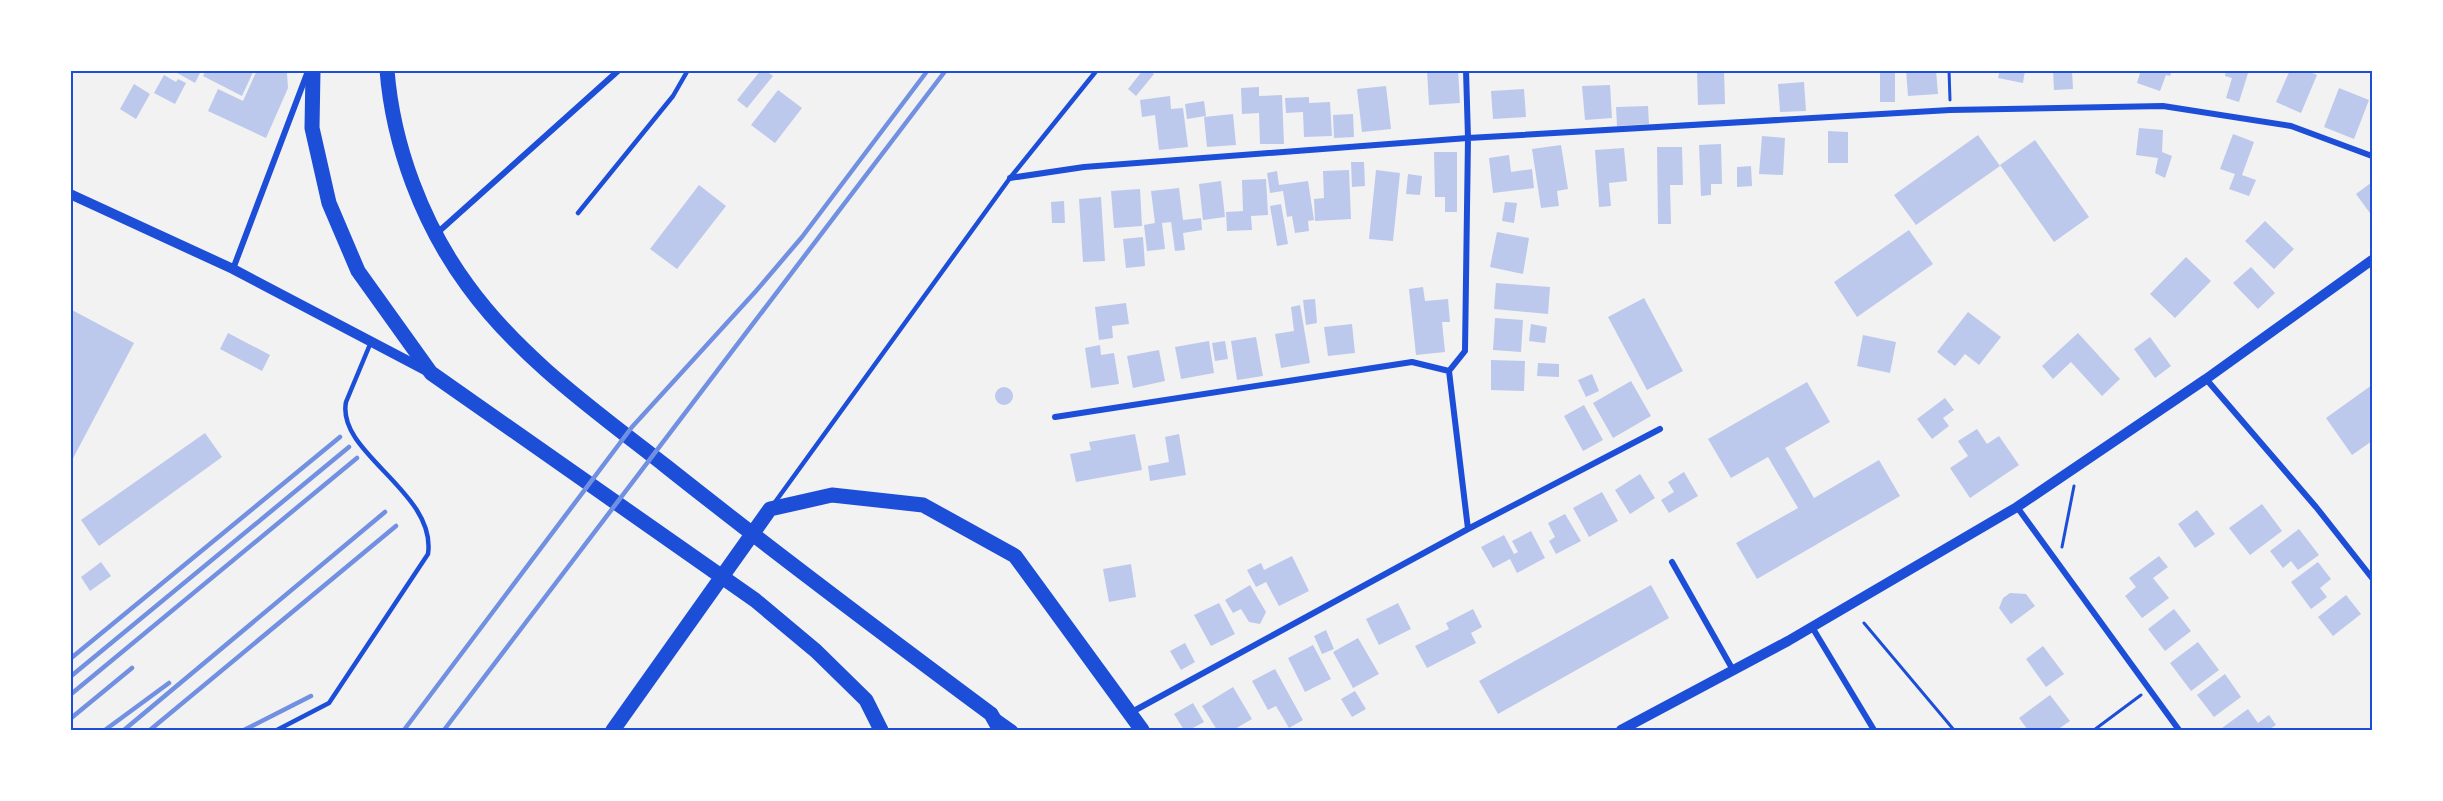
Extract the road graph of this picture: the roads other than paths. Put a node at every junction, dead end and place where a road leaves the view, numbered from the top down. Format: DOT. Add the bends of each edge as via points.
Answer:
graph roads {
  1 [pos="308,70"];
  2 [pos="313,70"];
  3 [pos="387,70"];
  4 [pos="620,70"];
  5 [pos="688,70"];
  6 [pos="1097,70"];
  7 [pos="1466,70"];
  8 [pos="1468,138"];
  9 [pos="2373,156"];
  10 [pos="1010,178"];
  11 [pos="70,194"];
  12 [pos="578,213"];
  13 [pos="436,234"];
  14 [pos="2373,260"];
  15 [pos="233,269"];
  16 [pos="371,342"];
  17 [pos="1449,371"];
  18 [pos="431,373"];
  19 [pos="2206,379"];
  20 [pos="1055,417"];
  21 [pos="1660,429"];
  22 [pos="2017,507"];
  23 [pos="770,509"];
  24 [pos="1468,529"];
  25 [pos="1672,562"];
  26 [pos="2373,578"];
  27 [pos="1812,627"];
  28 [pos="1733,670"];
  29 [pos="991,714"];
  30 [pos="1129,714"];
  31 [pos="277,730"];
  32 [pos="613,730"];
  33 [pos="881,730"];
  34 [pos="1000,730"];
  35 [pos="1013,730"];
  36 [pos="1142,730"];
  37 [pos="1622,730"];
  38 [pos="1874,730"];
  39 [pos="2179,730"];
  1 -- 15 [label="street"];
  2 -- 18 [label="main road" via="312,128 328,203 358,271"];
  3 -- 13 [label="main road" via="402,156"];
  4 -- 13 [label="street"];
  5 -- 12 [label="lane" via="673,96"];
  6 -- 10 [label="lane"];
  7 -- 8 [label="street"];
  8 -- 9 [label="street" via="1950,110 2163,106 2291,126"];
  8 -- 10 [label="street" via="1084,167"];
  8 -- 17 [label="street" via="1465,351"];
  10 -- 23 [label="lane"];
  11 -- 15 [label="street"];
  13 -- 29 [label="main road" via="468,286 559,382 806,577"];
  14 -- 19 [label="street"];
  15 -- 16 [label="street"];
  16 -- 18 [label="street"];
  16 -- 31 [label="lane" via="344,411 363,446 423,518 430,541 428,554 329,703"];
  17 -- 20 [label="street" via="1412,362"];
  17 -- 24 [label="street"];
  18 -- 33 [label="main road" via="755,600 866,700"];
  19 -- 22 [label="street"];
  19 -- 26 [label="street"];
  21 -- 24 [label="street"];
  22 -- 27 [label="street"];
  22 -- 39 [label="street"];
  23 -- 30 [label="main road" via="832,495 924,505 1015,556"];
  23 -- 32 [label="main road"];
  24 -- 30 [label="street"];
  25 -- 28 [label="street"];
  27 -- 28 [label="street"];
  27 -- 38 [label="street"];
  28 -- 37 [label="street"];
  29 -- 34 [label="main road"];
  29 -- 35 [label="street"];
  30 -- 36 [label="main road"];
}
